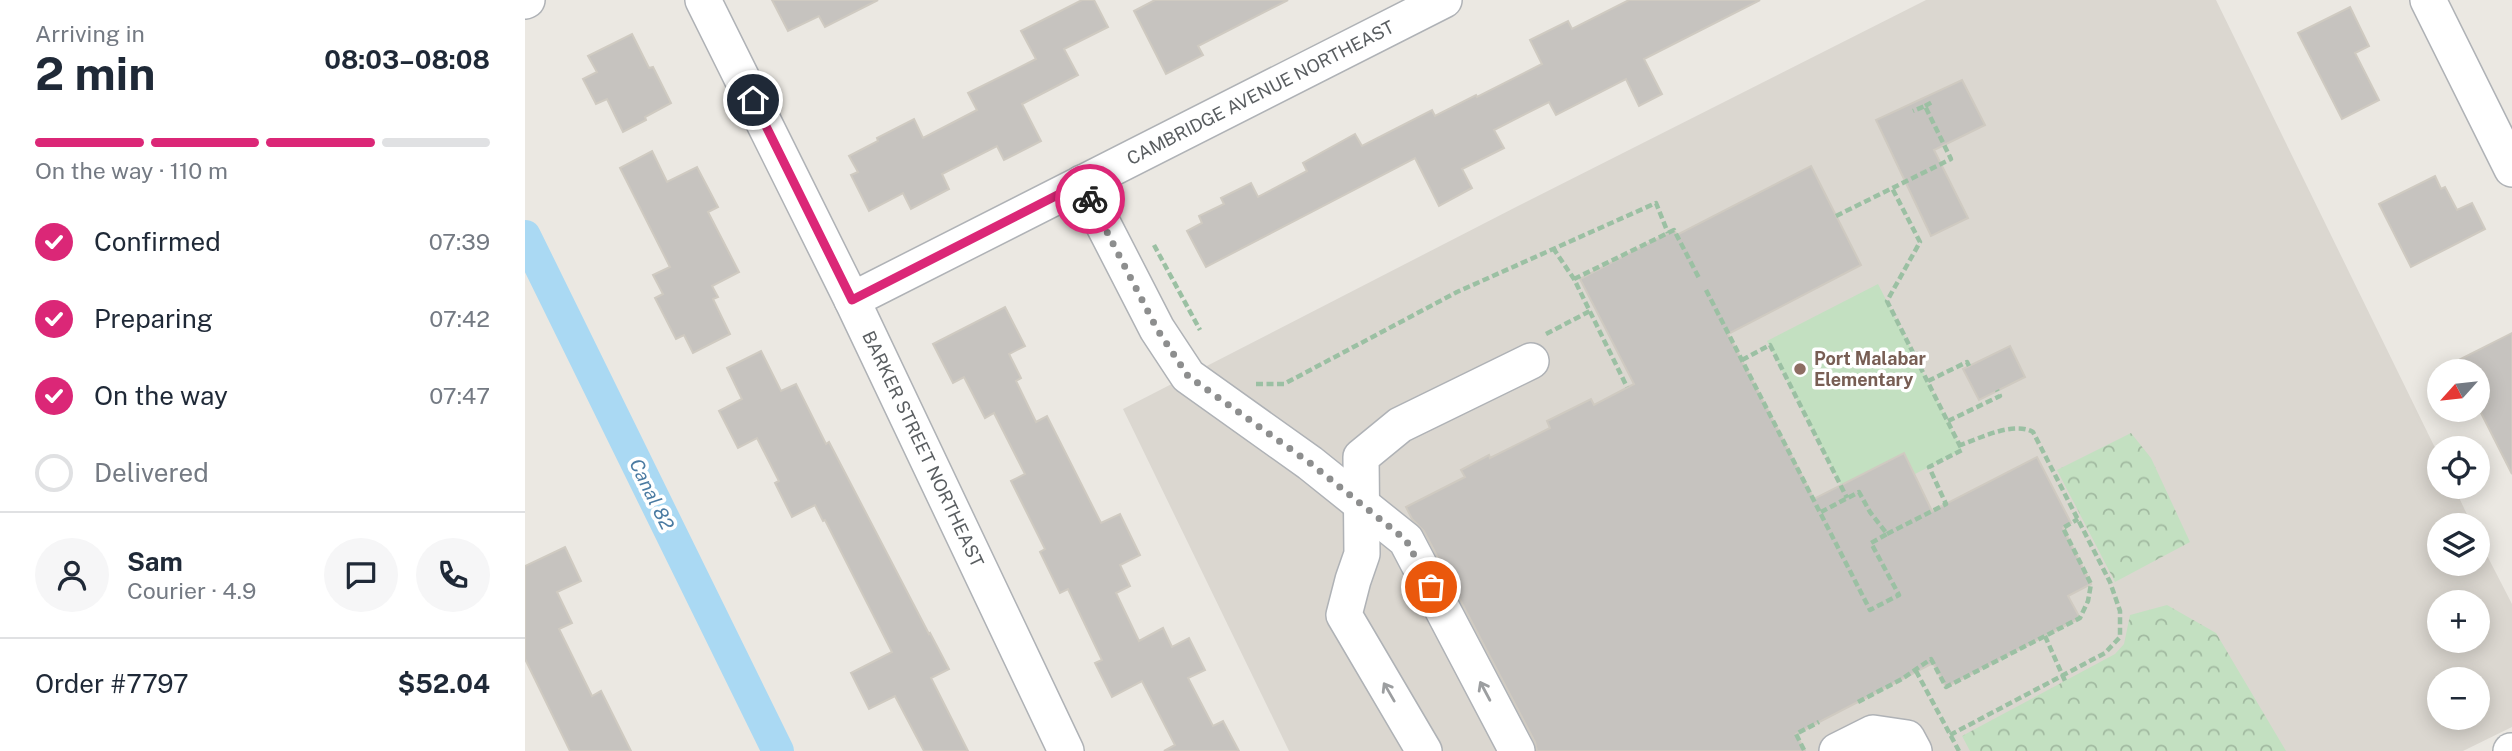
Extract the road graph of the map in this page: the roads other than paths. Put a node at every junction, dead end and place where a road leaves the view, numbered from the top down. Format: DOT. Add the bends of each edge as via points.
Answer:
graph roads {
  1 [pos="703,0"];
  2 [pos="1444,0"];
  3 [pos="2428,0"];
  4 [pos="2512,169"];
  5 [pos="1081,183"];
  6 [pos="852,300"];
  7 [pos="1531,361"];
  8 [pos="1361,504"];
  9 [pos="1066,751"];
  10 [pos="1424,751"];
  11 [pos="1517,751"];
  12 [pos="1837,751"];
  13 [pos="1915,751"];
  1 -- 6 [label="street, BARKER STREET NORTHEAST"];
  2 -- 5 [label="street, CAMBRIDGE AVENUE NORTHEAST"];
  3 -- 4 [label="street"];
  5 -- 6 [label="street, CAMBRIDGE AVENUE NORTHEAST"];
  5 -- 8 [label="street" via="1157,329 1188,376"];
  6 -- 9 [label="street, BARKER STREET NORTHEAST"];
  7 -- 8 [label="street" via="1400,425 1361,457"];
  10 -- 8 [label="street, one-way" via="1344,615 1362,554"];
  11 -- 8 [label="street, one-way" via="1406,540"];
  12 -- 13 [label="street" via="1873,733 1907,738"];
}
